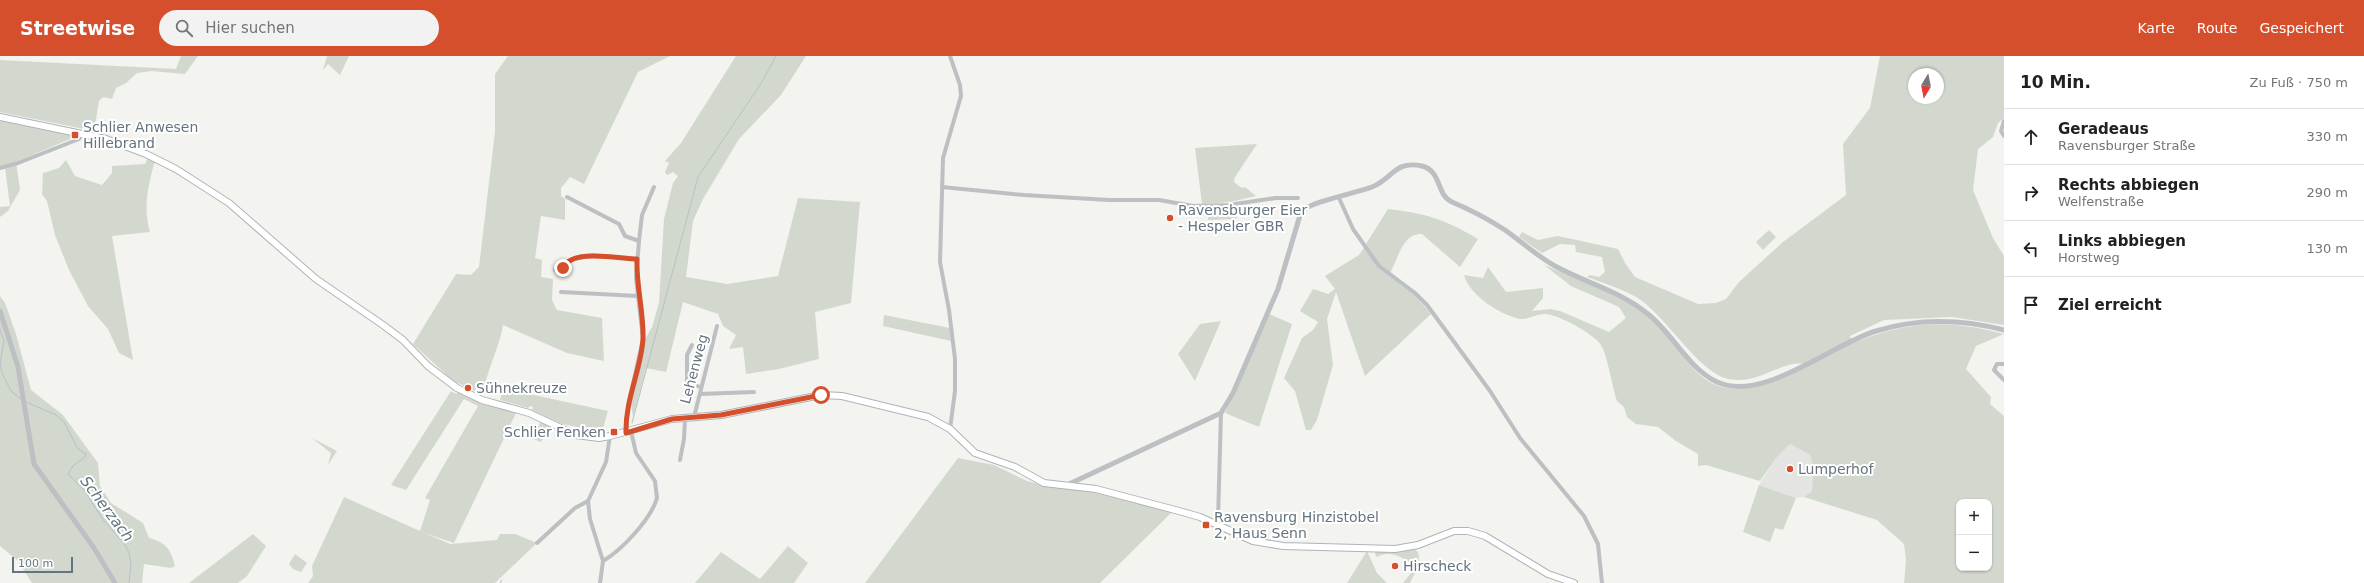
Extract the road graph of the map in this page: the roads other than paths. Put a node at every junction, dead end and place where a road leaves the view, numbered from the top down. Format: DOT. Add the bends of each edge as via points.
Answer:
graph roads {
  1 [pos="950,56"];
  2 [pos="0,117"];
  3 [pos="2004,121"];
  4 [pos="83,133"];
  5 [pos="2004,136"];
  6 [pos="0,168"];
  7 [pos="654,187"];
  8 [pos="942,188"];
  9 [pos="567,198"];
  10 [pos="1298,198"];
  11 [pos="1338,198"];
  12 [pos="639,241"];
  13 [pos="637,259"];
  14 [pos="555,270"];
  15 [pos="561,292"];
  16 [pos="638,296"];
  17 [pos="0,311"];
  18 [pos="717,326"];
  19 [pos="2004,330"];
  20 [pos="692,345"];
  21 [pos="2004,364"];
  22 [pos="2004,380"];
  23 [pos="700,387"];
  24 [pos="754,392"];
  25 [pos="700,394"];
  26 [pos="1221,413"];
  27 [pos="694,417"];
  28 [pos="685,418"];
  29 [pos="950,429"];
  30 [pos="628,432"];
  31 [pos="610,436"];
  32 [pos="680,460"];
  33 [pos="1067,485"];
  34 [pos="588,501"];
  35 [pos="1215,524"];
  36 [pos="537,543"];
  37 [pos="603,561"];
  38 [pos="115,583"];
  39 [pos="600,583"];
  40 [pos="1574,583"];
  41 [pos="1602,583"];
  1 -- 8 [label="street" via="960,84 961,96 946,145"];
  2 -- 4 [label="main road"];
  3 -- 5 [label="street"];
  4 -- 6 [label="street" via="78,139"];
  4 -- 31 [label="main road" via="118,143 160,160 196,180 229,203 311,275 403,340 457,388 482,400 526,412 576,435 599,438"];
  7 -- 12 [label="street" via="642,215"];
  8 -- 10 [label="street" via="1024,195 1164,200 1193,206"];
  8 -- 29 [label="street" via="940,262 955,358 955,391"];
  9 -- 12 [label="street" via="619,224 625,236"];
  11 -- 19 [label="street" via="1382,182 1395,168 1425,167 1436,176 1446,198 1491,221 1554,265 1632,302 1665,329 1704,373 1729,386 1752,385 1776,378 1874,332 1917,322 1959,322"];
  11 -- 26 [label="street" via="1305,207 1301,212 1278,289 1233,393"];
  11 -- 41 [label="street" via="1353,229 1379,266 1427,305 1490,391 1520,438 1584,516 1598,544"];
  12 -- 13 [label="street"];
  13 -- 14 [label="street" via="588,255 567,262 561,270"];
  13 -- 16 [label="street"];
  15 -- 16 [label="street"];
  16 -- 30 [label="street" via="643,339 628,406"];
  17 -- 38 [label="street" via="18,367 34,464 90,542"];
  18 -- 23 [label="street, Lehenweg"];
  20 -- 23 [label="street" via="687,354 687,382"];
  21 -- 22 [label="street" via="1997,364 1994,370"];
  23 -- 25 [label="street, Lehenweg"];
  24 -- 25 [label="street"];
  25 -- 27 [label="street, Lehenweg"];
  26 -- 33 [label="street"];
  26 -- 35 [label="street" via="1218,512"];
  27 -- 28 [label="main road"];
  27 -- 29 [label="main road" via="728,414 821,395 842,396 928,417"];
  28 -- 30 [label="main road" via="672,419"];
  28 -- 32 [label="street"];
  29 -- 33 [label="main road" via="966,447 985,458 1010,466 1044,483"];
  30 -- 31 [label="main road"];
  30 -- 37 [label="street" via="636,453 655,481 657,498 639,528 615,553"];
  31 -- 34 [label="street" via="606,462"];
  33 -- 35 [label="main road" via="1116,494 1200,517"];
  34 -- 36 [label="street" via="575,508"];
  34 -- 37 [label="street" via="590,519"];
  35 -- 40 [label="main road" via="1241,537 1266,544 1381,550 1418,545 1454,531 1468,531 1485,536 1544,572"];
  37 -- 39 [label="street"];
}
